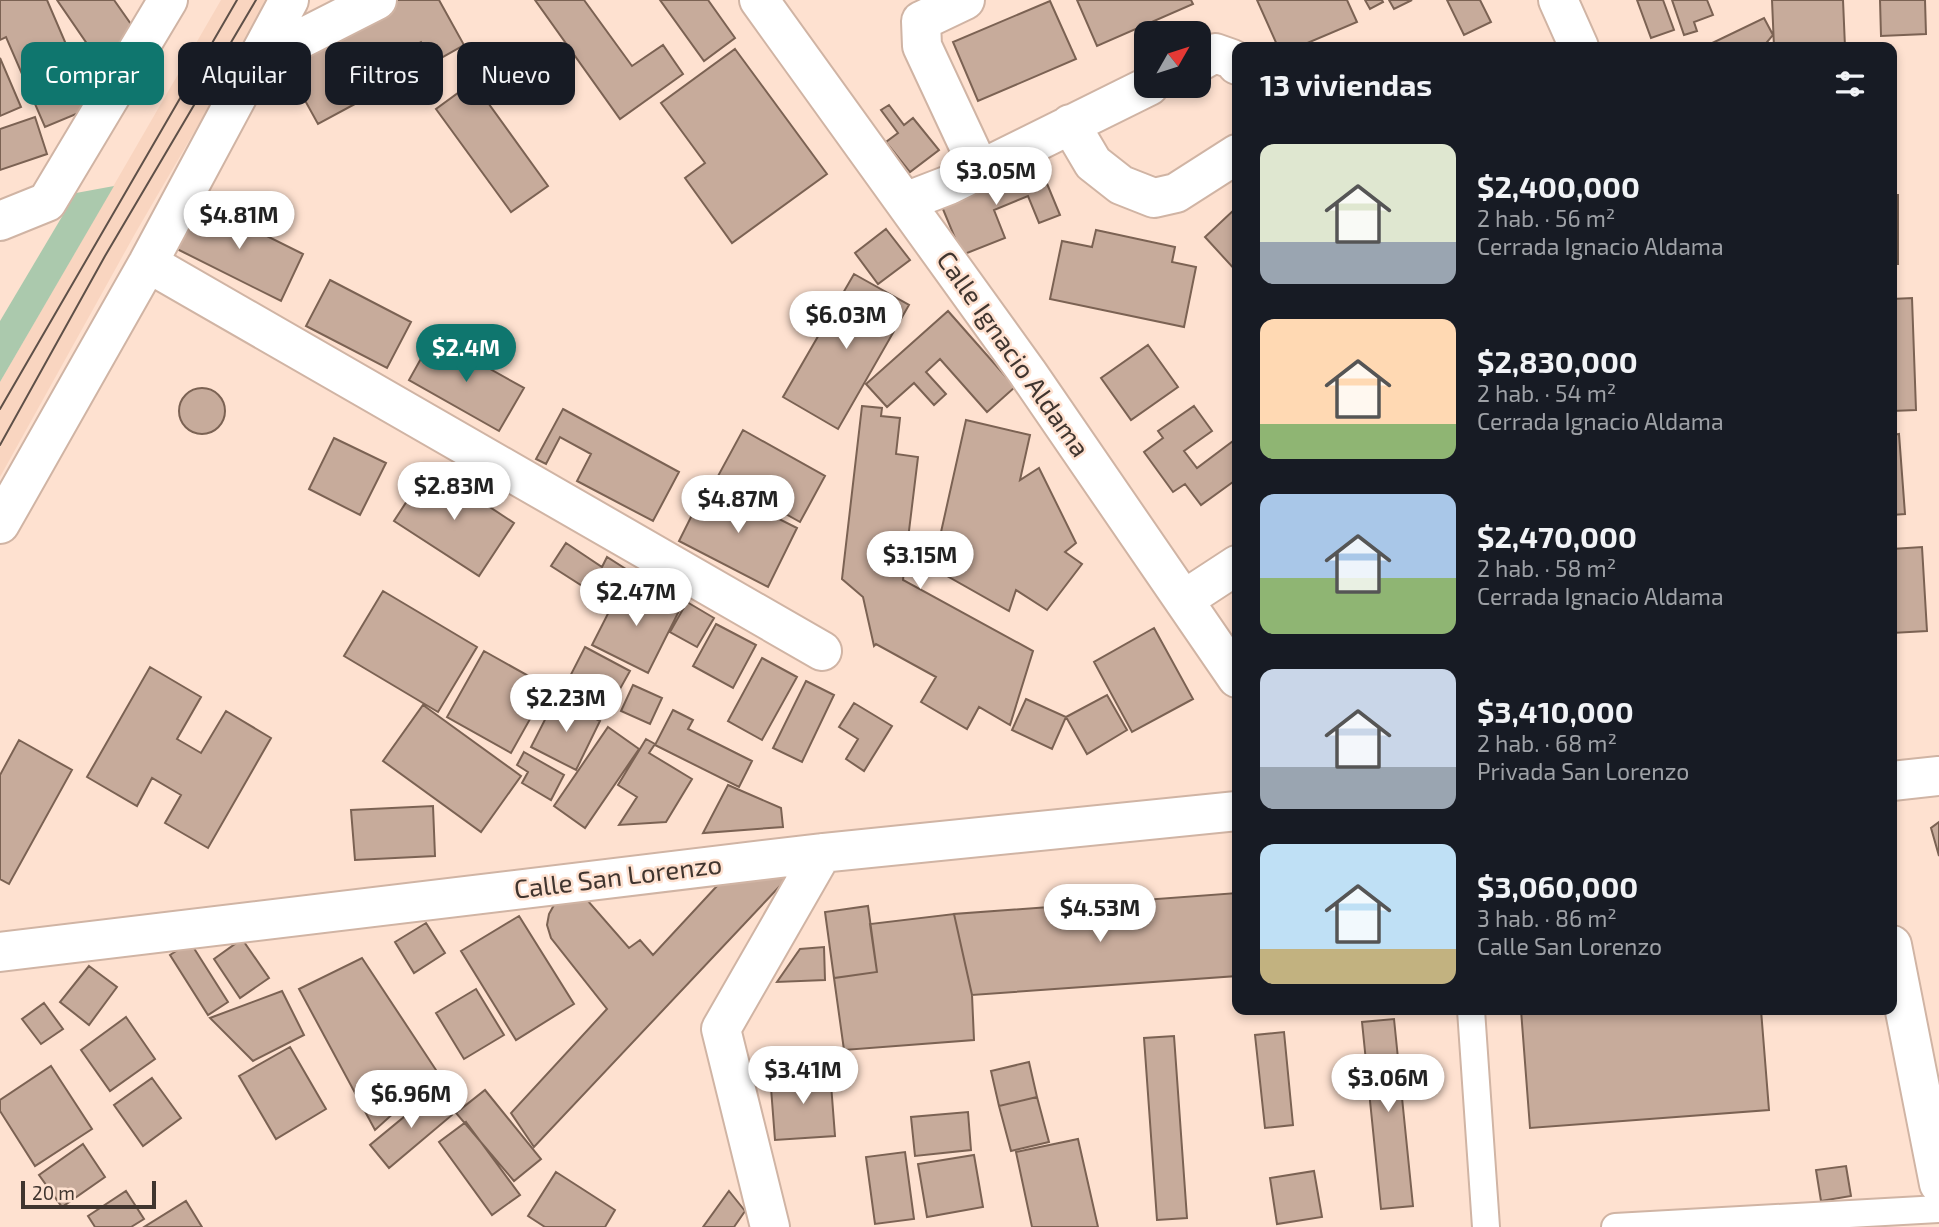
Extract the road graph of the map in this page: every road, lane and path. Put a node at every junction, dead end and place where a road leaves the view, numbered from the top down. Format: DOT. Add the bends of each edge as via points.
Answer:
graph roads {
  1 [pos="168,0"];
  2 [pos="289,0"];
  3 [pos="377,0"];
  4 [pos="759,0"];
  5 [pos="965,0"];
  6 [pos="1558,0"];
  7 [pos="265,42"];
  8 [pos="296,42"];
  9 [pos="1577,42"];
  10 [pos="1211,56"];
  11 [pos="1232,59"];
  12 [pos="1134,93"];
  13 [pos="231,105"];
  14 [pos="1070,124"];
  15 [pos="1232,157"];
  16 [pos="979,169"];
  17 [pos="905,202"];
  18 [pos="0,221"];
  19 [pos="148,263"];
  20 [pos="0,524"];
  21 [pos="1232,568"];
  22 [pos="1185,599"];
  23 [pos="822,650"];
  24 [pos="1232,670"];
  25 [pos="1939,776"];
  26 [pos="1897,780"];
  27 [pos="1232,812"];
  28 [pos="822,853"];
  29 [pos="0,952"];
  30 [pos="1897,970"];
  31 [pos="1471,1015"];
  32 [pos="1939,1184"];
  33 [pos="1939,1209"];
  34 [pos="770,1227"];
  35 [pos="1486,1227"];
  36 [pos="1615,1227"];
  1 -- 18 [label="street" via="47,202"];
  2 -- 7 [label="street"];
  3 -- 8 [label="street"];
  4 -- 17 [label="street, Calle Ignacio Aldama"];
  5 -- 16 [label="street" via="921,21 922,46"];
  6 -- 9 [label="street"];
  10 -- 11 [label="street"];
  12 -- 14 [label="street"];
  13 -- 19 [label="street"];
  14 -- 15 [label="street" via="1093,163 1121,185 1154,198 1176,193"];
  14 -- 16 [label="street"];
  16 -- 17 [label="street"];
  17 -- 22 [label="street, Calle Ignacio Aldama"];
  19 -- 20 [label="street"];
  19 -- 23 [label="street"];
  21 -- 22 [label="street"];
  22 -- 24 [label="street, Calle Ignacio Aldama"];
  25 -- 26 [label="street"];
  27 -- 28 [label="street, Calle San Lorenzo"];
  28 -- 29 [label="street, Calle San Lorenzo"];
  28 -- 34 [label="street" via="720,1029"];
  30 -- 32 [label="street"];
  31 -- 35 [label="lane"];
  33 -- 36 [label="lane"];
}
